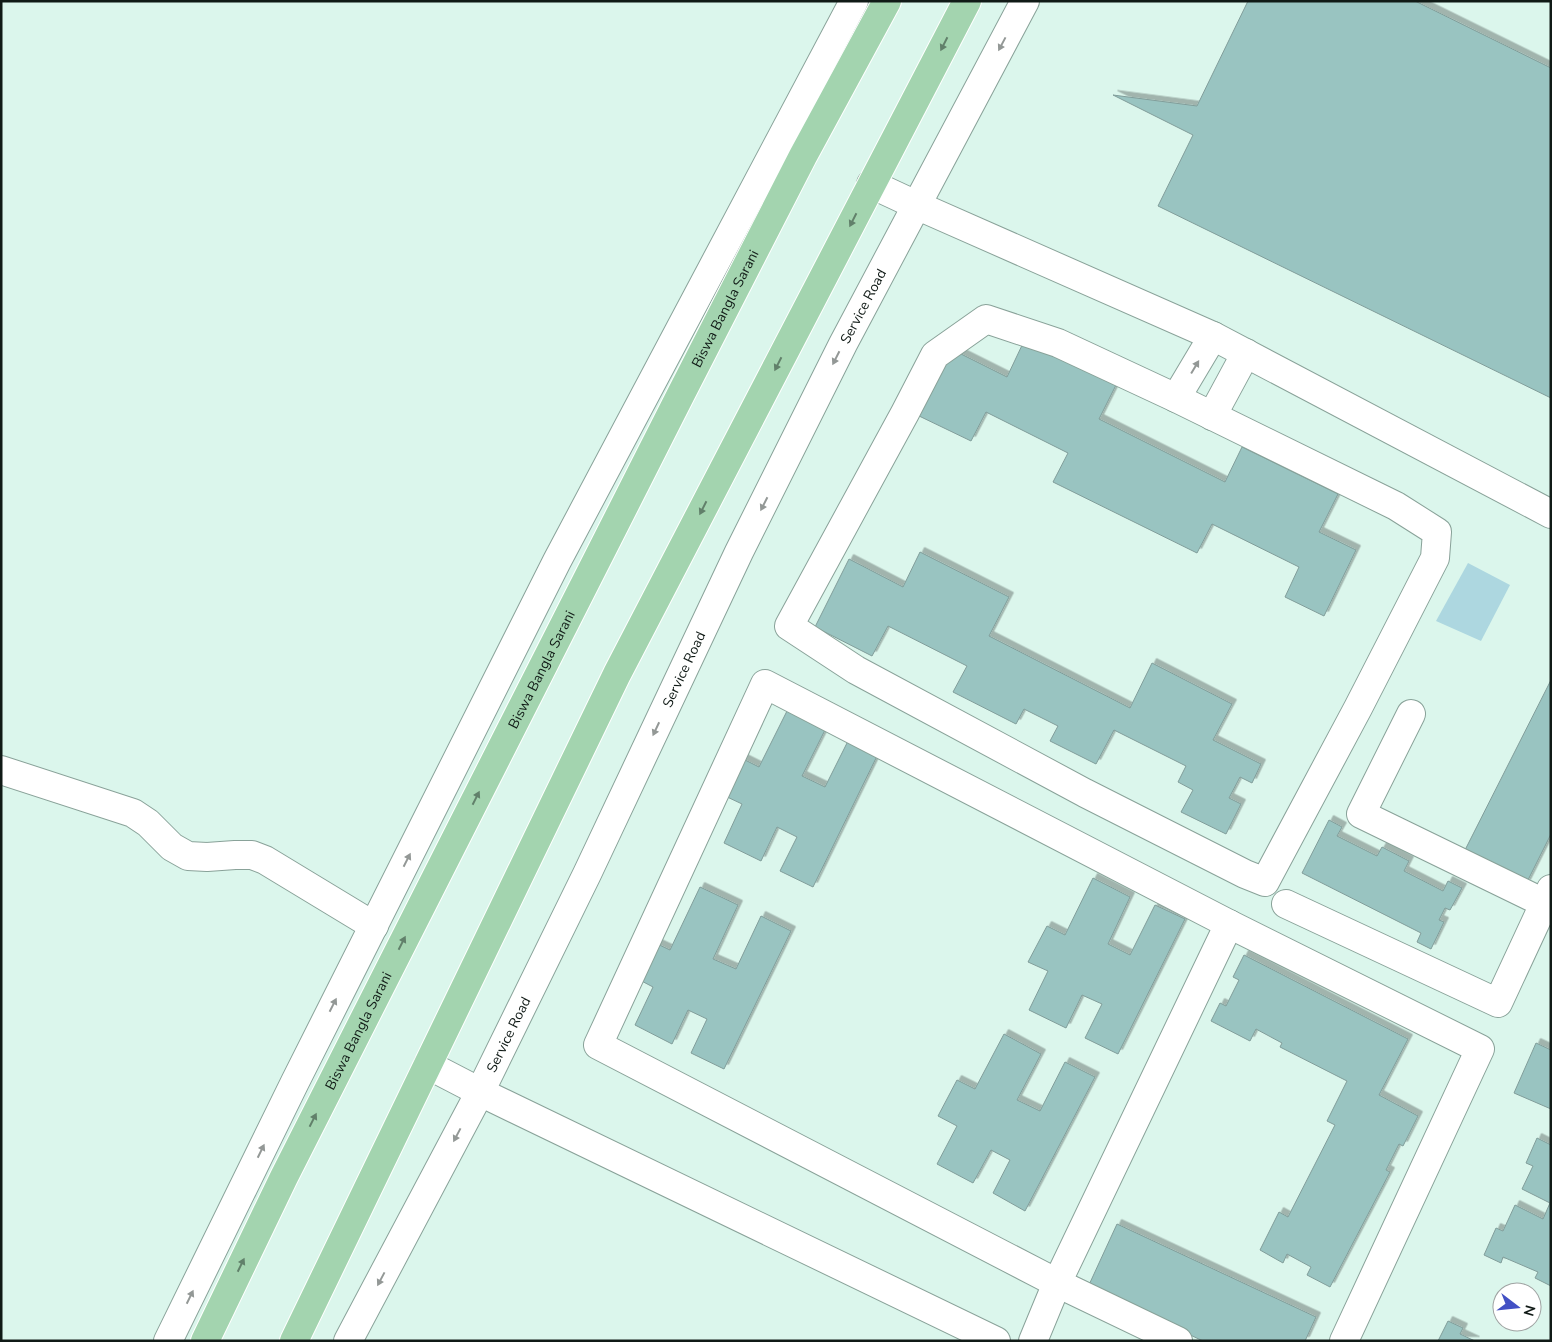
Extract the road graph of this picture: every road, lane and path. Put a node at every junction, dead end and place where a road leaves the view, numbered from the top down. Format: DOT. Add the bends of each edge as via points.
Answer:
graph roads {
  1 [pos="854,1"];
  2 [pos="887,1"];
  3 [pos="967,1"];
  4 [pos="1025,1"];
  5 [pos="871,184"];
  6 [pos="916,205"];
  7 [pos="1213,336"];
  8 [pos="1246,353"];
  9 [pos="1176,398"];
  10 [pos="1212,416"];
  11 [pos="1551,514"];
  12 [pos="1411,714"];
  13 [pos="1,770"];
  14 [pos="1547,896"];
  15 [pos="1286,904"];
  16 [pos="1230,924"];
  17 [pos="374,926"];
  18 [pos="428,1065"];
  19 [pos="480,1092"];
  20 [pos="1057,1283"];
  21 [pos="963,1334"];
  22 [pos="168,1341"];
  23 [pos="205,1341"];
  24 [pos="294,1341"];
  25 [pos="348,1341"];
  26 [pos="996,1341"];
  27 [pos="1032,1341"];
  28 [pos="1178,1341"];
  29 [pos="1344,1341"];
  17 -- 1 [label="street, one-way" via="557,562"];
  23 -- 2 [label="main road, Biswa Bangla Sarani, one-way" via="284,1177 686,385 803,156"];
  3 -- 5 [label="main road, one-way"];
  4 -- 6 [label="street, Service Road, one-way"];
  5 -- 6 [label="street"];
  5 -- 18 [label="main road, one-way" via="617,674"];
  6 -- 7 [label="street"];
  6 -- 19 [label="street, Service Road, one-way" via="740,552"];
  7 -- 8 [label="street"];
  9 -- 7 [label="street, one-way"];
  8 -- 10 [label="street"];
  8 -- 11 [label="street"];
  9 -- 10 [label="street"];
  9 -- 10 [label="street" via="1058,343 986,319 935,355 789,626 865,675 1085,793 1265,882 1435,558 1437,532 1396,506"];
  12 -- 14 [label="street" via="1362,814"];
  13 -- 17 [label="street" via="134,813 188,856 252,855 265,860"];
  14 -- 15 [label="street" via="1498,1003"];
  16 -- 20 [label="street"];
  16 -- 20 [label="street" via="765,684 598,1045"];
  16 -- 29 [label="street" via="1480,1049"];
  22 -- 17 [label="street, one-way"];
  18 -- 19 [label="street"];
  18 -- 24 [label="main road"];
  19 -- 21 [label="street"];
  19 -- 25 [label="street, Service Road, one-way"];
  20 -- 27 [label="street"];
  20 -- 28 [label="street"];
  21 -- 26 [label="street"];
}
